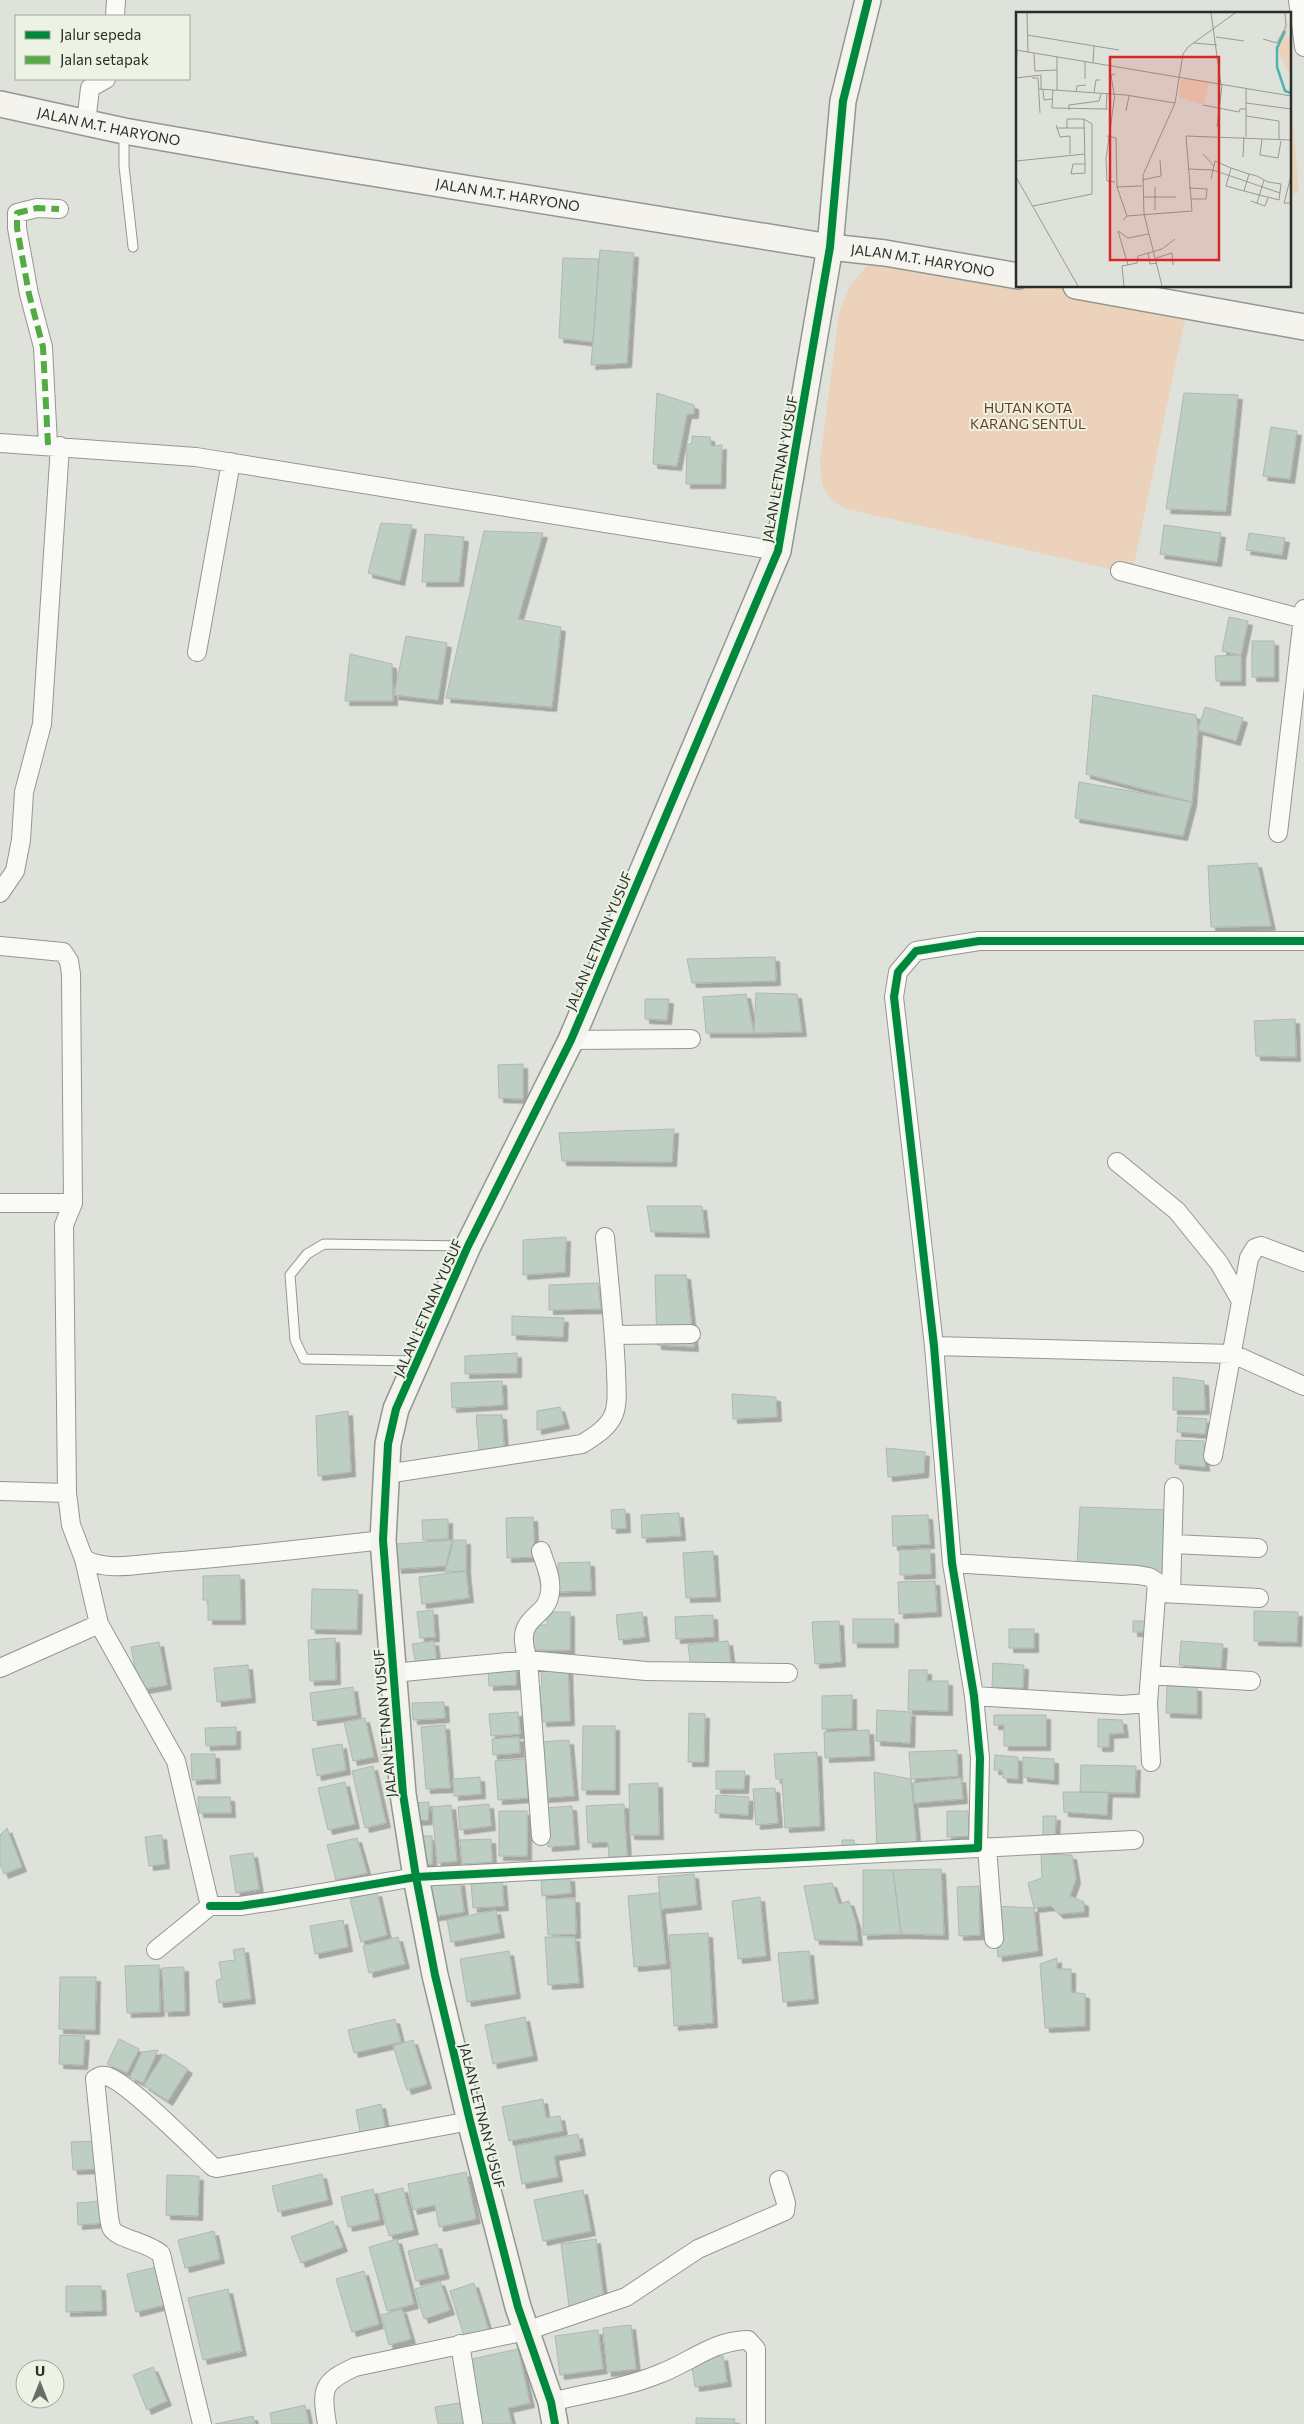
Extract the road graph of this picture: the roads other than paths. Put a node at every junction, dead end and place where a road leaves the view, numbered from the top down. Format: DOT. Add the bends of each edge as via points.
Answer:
graph roads {
  1 [pos="116,0"];
  2 [pos="868,0"];
  3 [pos="1298,0"];
  4 [pos="115,15"];
  5 [pos="1304,46"];
  6 [pos="104,80"];
  7 [pos="0,104"];
  8 [pos="86,122"];
  9 [pos="124,131"];
  10 [pos="60,209"];
  11 [pos="133,247"];
  12 [pos="830,248"];
  13 [pos="1016,276"];
  14 [pos="1087,288"];
  15 [pos="1304,327"];
  16 [pos="0,443"];
  17 [pos="54,445"];
  18 [pos="231,462"];
  19 [pos="778,551"];
  20 [pos="1120,571"];
  21 [pos="1303,616"];
  22 [pos="197,652"];
  23 [pos="1278,833"];
  24 [pos="0,893"];
  25 [pos="1304,941"];
  26 [pos="0,946"];
  27 [pos="691,1039"];
  28 [pos="571,1040"];
  29 [pos="1117,1162"];
  30 [pos="0,1203"];
  31 [pos="73,1203"];
  32 [pos="605,1237"];
  33 [pos="468,1246"];
  34 [pos="1304,1262"];
  35 [pos="1241,1301"];
  36 [pos="691,1334"];
  37 [pos="614,1335"];
  38 [pos="934,1346"];
  39 [pos="1233,1354"];
  40 [pos="418,1361"];
  41 [pos="1304,1386"];
  42 [pos="1213,1456"];
  43 [pos="386,1474"];
  44 [pos="1174,1487"];
  45 [pos="0,1491"];
  46 [pos="68,1493"];
  47 [pos="382,1540"];
  48 [pos="1173,1544"];
  49 [pos="1258,1548"];
  50 [pos="541,1551"];
  51 [pos="84,1559"];
  52 [pos="952,1563"];
  53 [pos="1164,1593"];
  54 [pos="1259,1598"];
  55 [pos="99,1624"];
  56 [pos="528,1660"];
  57 [pos="0,1668"];
  58 [pos="393,1673"];
  59 [pos="788,1673"];
  60 [pos="1150,1675"];
  61 [pos="1251,1680"];
  62 [pos="974,1696"];
  63 [pos="1148,1703"];
  64 [pos="1151,1762"];
  65 [pos="541,1836"];
  66 [pos="1134,1840"];
  67 [pos="982,1847"];
  68 [pos="416,1877"];
  69 [pos="210,1906"];
  70 [pos="994,1939"];
  71 [pos="156,1950"];
  72 [pos="470,2121"];
  73 [pos="779,2180"];
  74 [pos="526,2331"];
  75 [pos="460,2344"];
  76 [pos="553,2413"];
  77 [pos="202,2424"];
  78 [pos="328,2424"];
  79 [pos="473,2424"];
  80 [pos="756,2424"];
  1 -- 4 [label="street"];
  2 -- 12 [label="street, JALAN LETNAN YUSUF" via="843,101"];
  3 -- 5 [label="street"];
  6 -- 8 [label="street" via="90,88"];
  7 -- 8 [label="street, JALAN M.T. HARYONO"];
  8 -- 9 [label="street, JALAN M.T. HARYONO"];
  9 -- 11 [label="lane" via="124,166"];
  9 -- 12 [label="street, JALAN M.T. HARYONO"];
  10 -- 17 [label="street" via="37,208 18,213 17,228 43,347"];
  12 -- 13 [label="street, JALAN M.T. HARYONO" via="885,253"];
  12 -- 19 [label="street, JALAN LETNAN YUSUF"];
  14 -- 15 [label="street"];
  16 -- 17 [label="street"];
  17 -- 18 [label="street"];
  17 -- 24 [label="street" via="42,724 24,792 21,840 14,871"];
  18 -- 19 [label="street"];
  18 -- 22 [label="street"];
  19 -- 28 [label="street, JALAN LETNAN YUSUF"];
  20 -- 21 [label="street"];
  21 -- 23 [label="street"];
  25 -- 38 [label="street" via="979,941 916,951 898,972 894,997"];
  26 -- 31 [label="street" via="63,952 69,961"];
  27 -- 28 [label="street"];
  28 -- 33 [label="street, JALAN LETNAN YUSUF"];
  29 -- 35 [label="street" via="1177,1211 1219,1263"];
  30 -- 31 [label="street"];
  31 -- 46 [label="street" via="64,1225"];
  32 -- 37 [label="street"];
  33 -- 40 [label="street, JALAN LETNAN YUSUF"];
  33 -- 40 [label="lane" via="324,1244 307,1254 290,1274 295,1340 304,1360"];
  34 -- 35 [label="street" via="1270,1247 1256,1248 1249,1258"];
  35 -- 39 [label="street"];
  36 -- 37 [label="street"];
  37 -- 43 [label="street" via="614,1414 597,1435 582,1444"];
  38 -- 39 [label="street"];
  38 -- 52 [label="street"];
  39 -- 41 [label="street"];
  39 -- 42 [label="street"];
  40 -- 43 [label="street, JALAN LETNAN YUSUF" via="396,1409 388,1444"];
  43 -- 47 [label="street, JALAN LETNAN YUSUF"];
  44 -- 48 [label="street"];
  45 -- 46 [label="street"];
  46 -- 51 [label="street" via="72,1525"];
  47 -- 51 [label="street" via="119,1566 102,1566"];
  47 -- 58 [label="street, JALAN LETNAN YUSUF"];
  48 -- 49 [label="street"];
  48 -- 53 [label="street"];
  50 -- 56 [label="street" via="550,1592 548,1602 525,1625"];
  51 -- 55 [label="street"];
  52 -- 53 [label="street" via="1138,1575 1149,1577"];
  52 -- 62 [label="street"];
  53 -- 54 [label="street"];
  53 -- 60 [label="street"];
  55 -- 57 [label="street"];
  55 -- 69 [label="street" via="176,1761"];
  56 -- 58 [label="street"];
  56 -- 59 [label="street" via="646,1671"];
  56 -- 65 [label="street"];
  58 -- 68 [label="street, JALAN LETNAN YUSUF" via="403,1794"];
  60 -- 61 [label="street"];
  60 -- 63 [label="street"];
  62 -- 63 [label="street" via="1122,1705"];
  62 -- 67 [label="street" via="980,1758"];
  63 -- 64 [label="street"];
  66 -- 67 [label="street"];
  67 -- 68 [label="street"];
  67 -- 70 [label="street"];
  68 -- 69 [label="street" via="240,1906"];
  68 -- 72 [label="street, JALAN LETNAN YUSUF" via="435,1975"];
  69 -- 71 [label="street"];
  72 -- 74 [label="street, JALAN LETNAN YUSUF"];
  72 -- 77 [label="street" via="221,2169 213,2167 116,2080 105,2076 95,2078 112,2230 161,2254"];
  73 -- 74 [label="street" via="786,2203 785,2212 698,2248 626,2297"];
  74 -- 75 [label="street"];
  74 -- 76 [label="street, JALAN LETNAN YUSUF"];
  75 -- 78 [label="street" via="355,2367 335,2378 324,2399"];
  75 -- 79 [label="street"];
  76 -- 80 [label="street" via="659,2374 708,2349 734,2340 748,2340 756,2349"];
}
